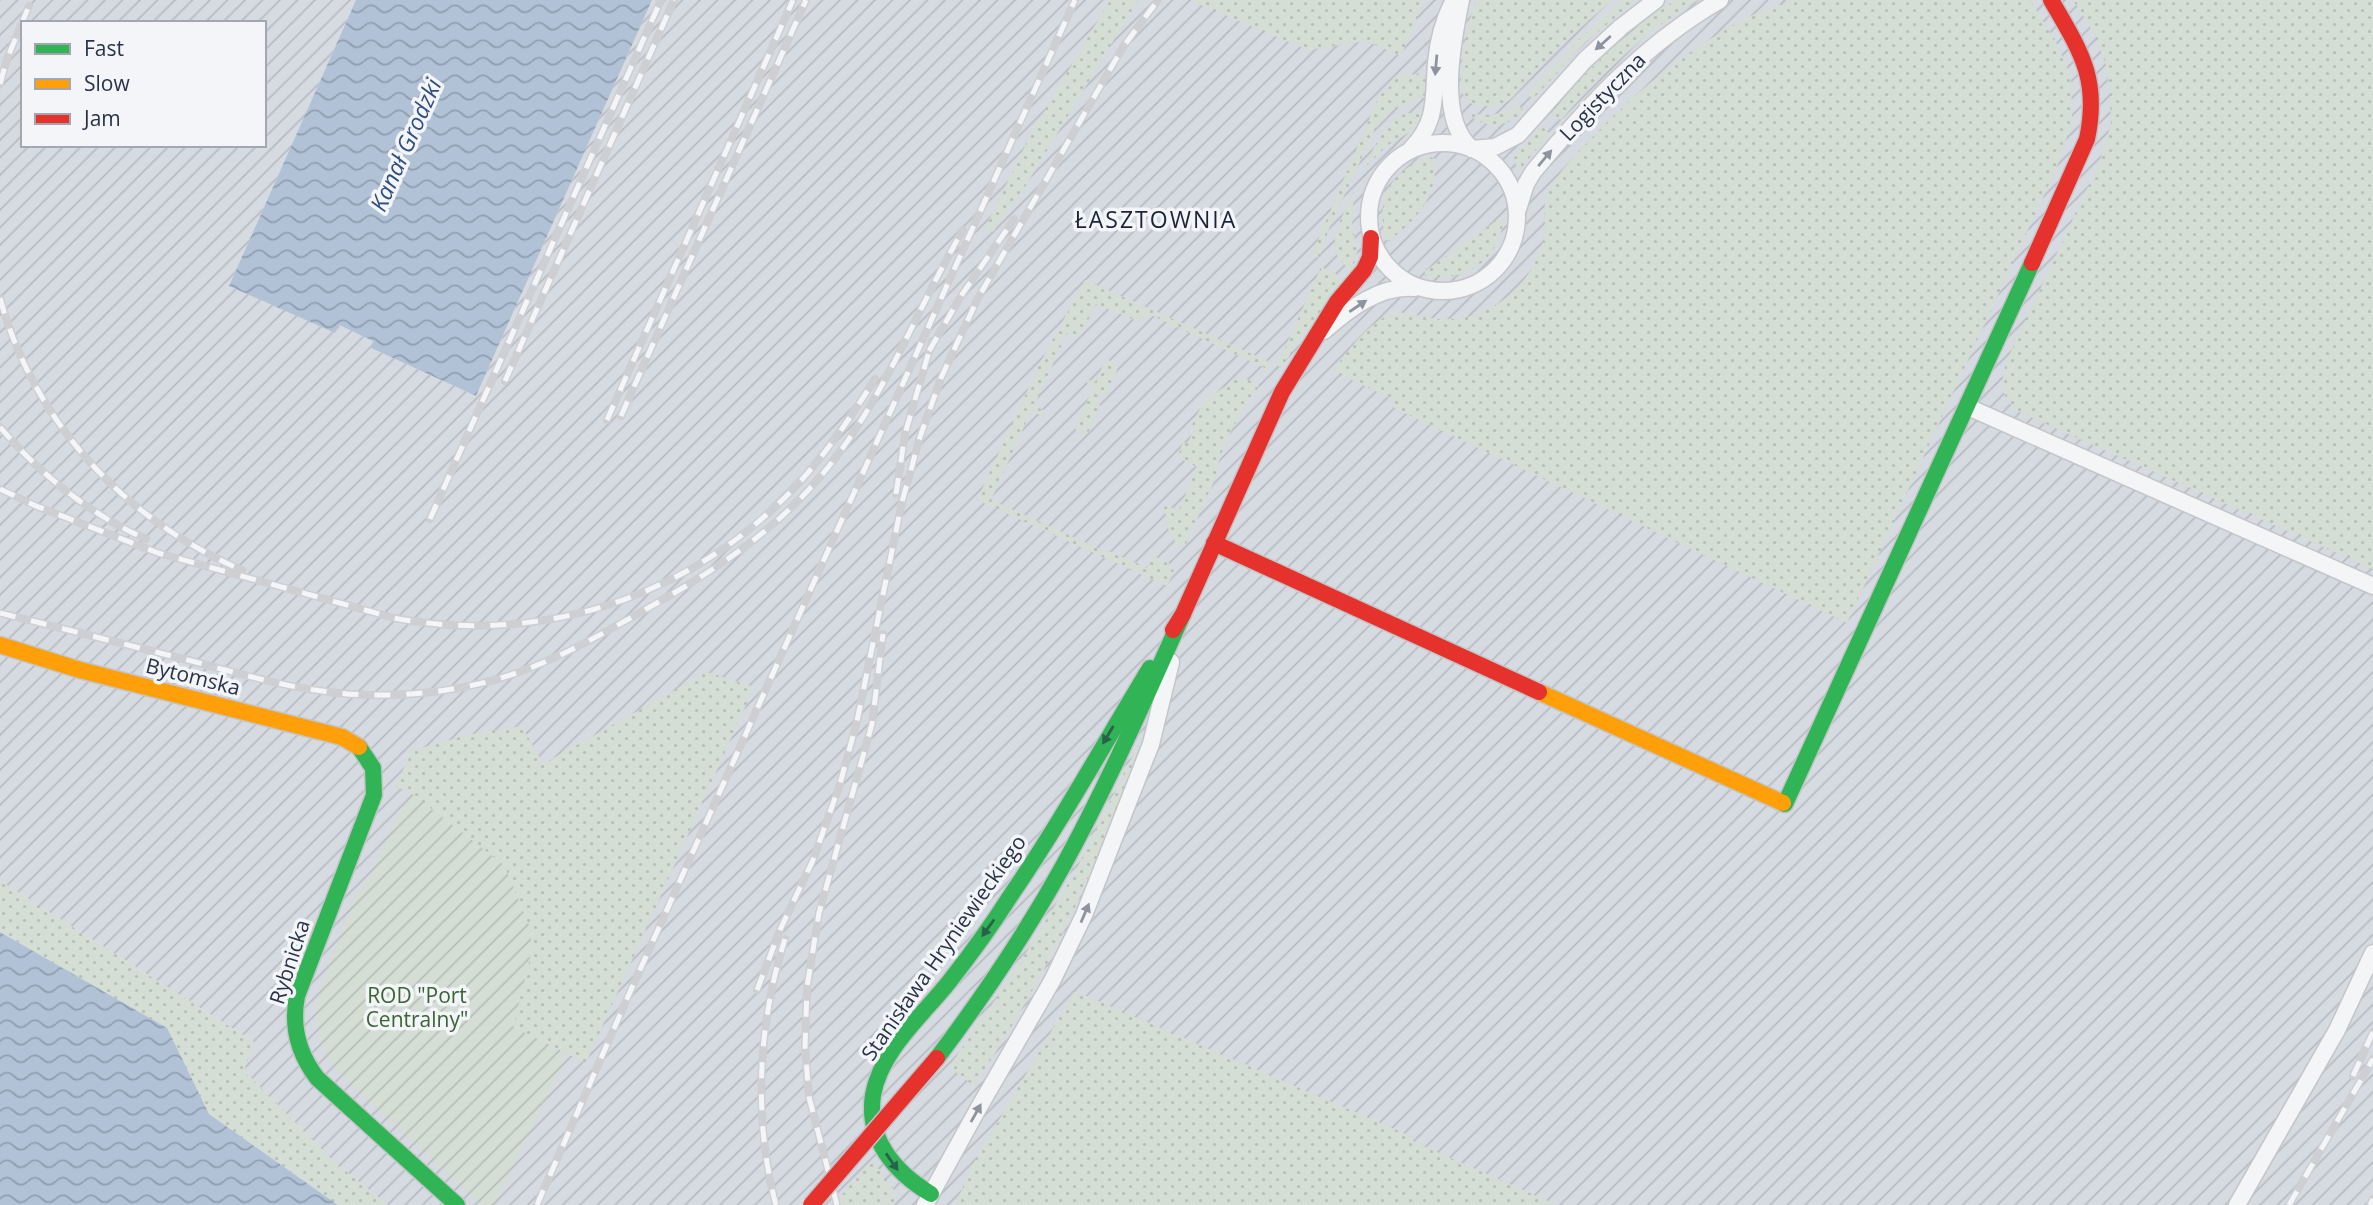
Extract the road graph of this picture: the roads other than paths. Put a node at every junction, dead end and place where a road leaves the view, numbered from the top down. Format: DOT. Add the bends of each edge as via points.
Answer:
graph roads {
  1 [pos="1454,0"];
  2 [pos="1461,0"];
  3 [pos="1656,0"];
  4 [pos="1720,0"];
  5 [pos="2051,0"];
  6 [pos="1472,149"];
  7 [pos="1408,151"];
  8 [pos="1517,218"];
  9 [pos="1371,238"];
  10 [pos="1420,288"];
  11 [pos="1308,348"];
  12 [pos="1968,407"];
  13 [pos="1214,543"];
  14 [pos="2373,586"];
  15 [pos="1182,614"];
  16 [pos="0,645"];
  17 [pos="369,759"];
  18 [pos="2373,953"];
  19 [pos="928,1200"];
  20 [pos="457,1205"];
  21 [pos="811,1205"];
  22 [pos="2237,1205"];
  1 -- 7 [label="street, one-way" via="1440,35 1432,117"];
  2 -- 6 [label="street" via="1452,56 1452,112 1459,133"];
  3 -- 6 [label="street, Logistyczna, one-way" via="1585,60 1518,135 1495,147"];
  8 -- 4 [label="street, Logistyczna, one-way" via="1531,176 1595,99 1662,39"];
  5 -- 12 [label="street" via="2087,65 2092,123"];
  6 -- 7 [label="street" via="1444,143"];
  6 -- 8 [label="street" via="1501,171 1514,197"];
  7 -- 9 [label="street" via="1386,169 1374,188 1368,216"];
  8 -- 10 [label="street" via="1508,253 1489,275 1456,290"];
  9 -- 10 [label="street" via="1389,269"];
  9 -- 11 [label="street, Stanisława Hryniewieckiego" via="1364,270"];
  11 -- 10 [label="street, Stanisława Hryniewieckiego, one-way" via="1376,294"];
  11 -- 13 [label="street, Stanisława Hryniewieckiego" via="1279,398"];
  12 -- 13 [label="street" via="1785,804"];
  12 -- 14 [label="street"];
  13 -- 15 [label="street, Stanisława Hryniewieckiego"];
  19 -- 15 [label="street, Stanisława Hryniewieckiego, one-way" via="1052,981 1084,915 1151,744"];
  15 -- 19 [label="street, Stanisława Hryniewieckiego, one-way" via="1037,856 962,964 894,1049 878,1079 872,1110 879,1142 901,1174"];
  15 -- 21 [label="street, bridge" via="1112,771 1063,866 1003,966 937,1058"];
  16 -- 17 [label="street, Bytomska" via="342,737"];
  17 -- 20 [label="street, Rybnicka" via="375,776 374,795 297,996 295,1036 303,1059 317,1078"];
  18 -- 22 [label="street" via="2337,1030"];
}
